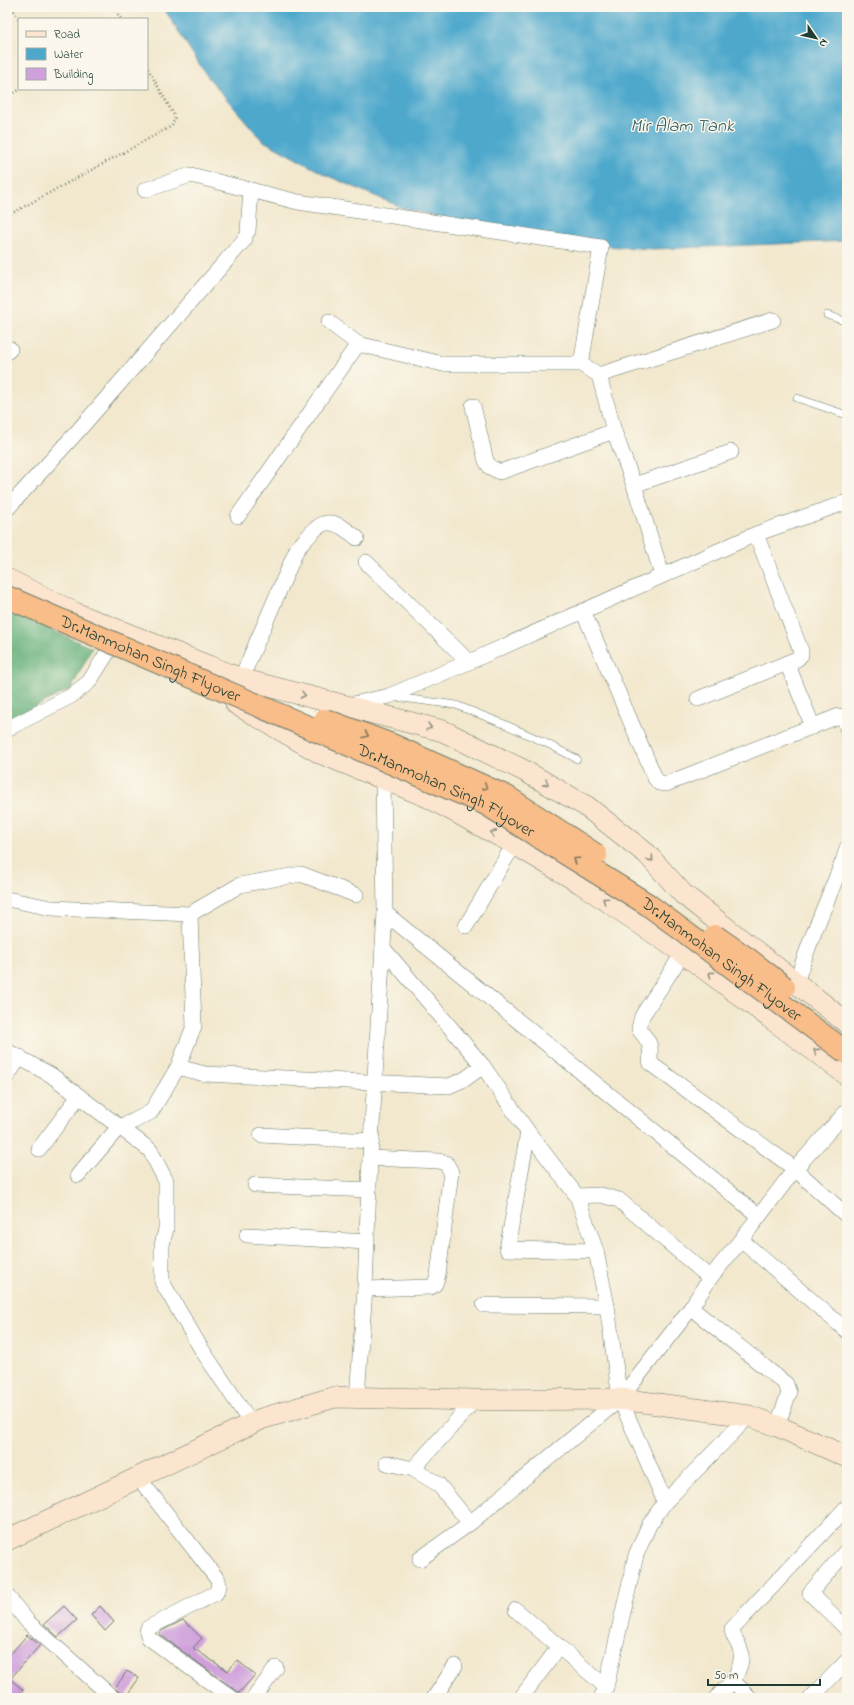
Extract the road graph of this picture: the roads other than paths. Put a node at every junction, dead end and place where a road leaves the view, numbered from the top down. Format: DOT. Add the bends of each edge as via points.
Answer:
graph roads {
  1 [pos="145,190"];
  2 [pos="251,190"];
  3 [pos="827,315"];
  4 [pos="773,320"];
  5 [pos="329,322"];
  6 [pos="847,322"];
  7 [pos="358,344"];
  8 [pos="581,364"];
  9 [pos="600,375"];
  10 [pos="797,398"];
  11 [pos="473,406"];
  12 [pos="847,414"];
  13 [pos="614,431"];
  14 [pos="731,452"];
  15 [pos="634,485"];
  16 [pos="846,500"];
  17 [pos="7,509"];
  18 [pos="238,516"];
  19 [pos="756,534"];
  20 [pos="357,538"];
  21 [pos="366,562"];
  22 [pos="662,575"];
  23 [pos="7,579"];
  24 [pos="7,586"];
  25 [pos="7,597"];
  26 [pos="7,602"];
  27 [pos="583,611"];
  28 [pos="109,650"];
  29 [pos="469,662"];
  30 [pos="787,663"];
  31 [pos="241,680"];
  32 [pos="389,696"];
  33 [pos="698,699"];
  34 [pos="347,705"];
  35 [pos="813,727"];
  36 [pos="847,728"];
  37 [pos="7,729"];
  38 [pos="320,753"];
  39 [pos="577,759"];
  40 [pos="382,779"];
  41 [pos="516,845"];
  42 [pos="847,848"];
  43 [pos="356,895"];
  44 [pos="7,899"];
  45 [pos="386,913"];
  46 [pos="190,914"];
  47 [pos="466,926"];
  48 [pos="383,948"];
  49 [pos="683,953"];
  50 [pos="796,982"];
  51 [pos="847,1023"];
  52 [pos="847,1037"];
  53 [pos="847,1053"];
  54 [pos="14,1054"];
  55 [pos="483,1066"];
  56 [pos="178,1067"];
  57 [pos="847,1075"];
  58 [pos="7,1076"];
  59 [pos="374,1082"];
  60 [pos="79,1096"];
  61 [pos="847,1111"];
  62 [pos="119,1127"];
  63 [pos="528,1132"];
  64 [pos="262,1135"];
  65 [pos="372,1142"];
  66 [pos="39,1149"];
  67 [pos="370,1158"];
  68 [pos="795,1169"];
  69 [pos="78,1175"];
  70 [pos="255,1185"];
  71 [pos="369,1190"];
  72 [pos="577,1196"];
  73 [pos="759,1216"];
  74 [pos="847,1216"];
  75 [pos="247,1235"];
  76 [pos="741,1240"];
  77 [pos="367,1242"];
  78 [pos="596,1251"];
  79 [pos="710,1278"];
  80 [pos="365,1289"];
  81 [pos="484,1305"];
  82 [pos="607,1306"];
  83 [pos="692,1308"];
  84 [pos="847,1331"];
  85 [pos="357,1397"];
  86 [pos="620,1399"];
  87 [pos="476,1400"];
  88 [pos="749,1416"];
  89 [pos="251,1423"];
  90 [pos="777,1426"];
  91 [pos="847,1457"];
  92 [pos="387,1463"];
  93 [pos="413,1469"];
  94 [pos="138,1477"];
  95 [pos="665,1502"];
  96 [pos="847,1507"];
  97 [pos="470,1523"];
  98 [pos="7,1540"];
  99 [pos="847,1550"];
  100 [pos="420,1559"];
  101 [pos="7,1596"];
  102 [pos="516,1610"];
  103 [pos="847,1630"];
  104 [pos="559,1647"];
  105 [pos="847,1661"];
  106 [pos="455,1666"];
  107 [pos="276,1668"];
  108 [pos="733,1681"];
  109 [pos="604,1692"];
  110 [pos="113,1698"];
  111 [pos="232,1698"];
  112 [pos="254,1698"];
  113 [pos="434,1698"];
  114 [pos="521,1698"];
  115 [pos="716,1698"];
  116 [pos="750,1698"];
  117 [pos="811,1698"];
  1 -- 2 [label="street" via="191,175"];
  2 -- 8 [label="street" via="298,202 601,247"];
  2 -- 17 [label="street" via="246,235 77,432"];
  3 -- 6 [label="lane"];
  4 -- 9 [label="street"];
  5 -- 7 [label="street"];
  7 -- 8 [label="street" via="443,364"];
  7 -- 18 [label="street"];
  8 -- 9 [label="street"];
  9 -- 13 [label="street"];
  10 -- 12 [label="lane"];
  11 -- 13 [label="street" via="486,461 490,468 500,472"];
  13 -- 15 [label="street"];
  14 -- 15 [label="street"];
  15 -- 22 [label="street"];
  16 -- 19 [label="street"];
  19 -- 22 [label="street"];
  19 -- 30 [label="street" via="801,651 797,659"];
  20 -- 31 [label="street" via="338,524 321,524 297,549"];
  21 -- 29 [label="street"];
  22 -- 27 [label="street"];
  23 -- 31 [label="street" via="75,613"];
  24 -- 52 [label="highway, Dr.Manmohan Singh Flyover, one-way, bridge" via="74,619 392,745 507,797 748,959"];
  53 -- 25 [label="highway, Dr.Manmohan Singh Flyover, one-way, bridge" via="647,904 486,804"];
  26 -- 28 [label="street"];
  27 -- 29 [label="street"];
  27 -- 35 [label="street" via="654,778 659,783 666,784"];
  28 -- 37 [label="street" via="89,682"];
  28 -- 38 [label="street" via="222,697"];
  29 -- 32 [label="street"];
  30 -- 33 [label="street"];
  30 -- 35 [label="street"];
  31 -- 34 [label="street, one-way"];
  32 -- 34 [label="street"];
  32 -- 39 [label="lane" via="456,705 504,724"];
  34 -- 38 [label="street"];
  34 -- 50 [label="street, one-way" via="443,730 523,770 586,806 647,854 683,894"];
  35 -- 36 [label="street" via="839,716 845,720"];
  38 -- 40 [label="street"];
  41 -- 40 [label="street, one-way" via="428,797"];
  40 -- 45 [label="street"];
  41 -- 47 [label="street"];
  49 -- 41 [label="street, one-way" via="582,884"];
  42 -- 50 [label="street"];
  43 -- 46 [label="street" via="301,874 240,885"];
  44 -- 46 [label="street" via="51,908"];
  45 -- 48 [label="street"];
  45 -- 73 [label="street"];
  46 -- 56 [label="street" via="194,1026"];
  48 -- 55 [label="street"];
  48 -- 59 [label="street"];
  57 -- 49 [label="street, one-way"];
  49 -- 68 [label="street" via="642,1016 639,1029 650,1047 651,1064"];
  50 -- 51 [label="street"];
  54 -- 58 [label="street"];
  54 -- 60 [label="street"];
  55 -- 59 [label="street" via="450,1086"];
  55 -- 63 [label="street"];
  56 -- 59 [label="street" via="205,1074"];
  56 -- 62 [label="street" via="151,1112"];
  59 -- 65 [label="street"];
  60 -- 62 [label="street"];
  60 -- 66 [label="street"];
  61 -- 68 [label="street"];
  62 -- 69 [label="street"];
  62 -- 89 [label="street" via="150,1150 166,1181 162,1282 202,1350"];
  63 -- 72 [label="street"];
  63 -- 78 [label="street" via="507,1248"];
  64 -- 65 [label="street"];
  65 -- 67 [label="street"];
  67 -- 71 [label="street"];
  67 -- 80 [label="street" via="439,1161 446,1163 450,1172 435,1284 431,1287"];
  68 -- 73 [label="street"];
  68 -- 74 [label="street"];
  70 -- 71 [label="street"];
  71 -- 77 [label="street"];
  72 -- 78 [label="street"];
  72 -- 79 [label="street" via="601,1196 618,1200"];
  73 -- 76 [label="street"];
  75 -- 77 [label="street"];
  76 -- 79 [label="street"];
  76 -- 84 [label="street"];
  77 -- 80 [label="street"];
  78 -- 82 [label="street"];
  79 -- 83 [label="street"];
  80 -- 85 [label="street"];
  81 -- 82 [label="street"];
  82 -- 86 [label="street"];
  83 -- 86 [label="street"];
  83 -- 90 [label="street" via="786,1384 789,1393"];
  85 -- 87 [label="street"];
  85 -- 89 [label="street" via="335,1397"];
  86 -- 87 [label="street"];
  86 -- 88 [label="street"];
  86 -- 95 [label="street"];
  86 -- 97 [label="street"];
  87 -- 93 [label="street"];
  88 -- 90 [label="street"];
  88 -- 95 [label="street"];
  89 -- 94 [label="street"];
  90 -- 91 [label="street"];
  92 -- 93 [label="street"];
  93 -- 97 [label="street" via="438,1484"];
  94 -- 98 [label="street"];
  94 -- 111 [label="street" via="218,1580 219,1586 216,1593 148,1628 149,1638"];
  95 -- 109 [label="street" via="649,1525 636,1555"];
  96 -- 108 [label="street" via="732,1628 732,1636 741,1650 740,1665"];
  97 -- 100 [label="street"];
  99 -- 103 [label="street" via="810,1593"];
  101 -- 110 [label="street" via="28,1622"];
  102 -- 104 [label="street"];
  104 -- 109 [label="street"];
  104 -- 114 [label="street"];
  105 -- 117 [label="street"];
  106 -- 113 [label="street"];
  107 -- 112 [label="street"];
  108 -- 115 [label="street"];
  108 -- 116 [label="street"];
}
